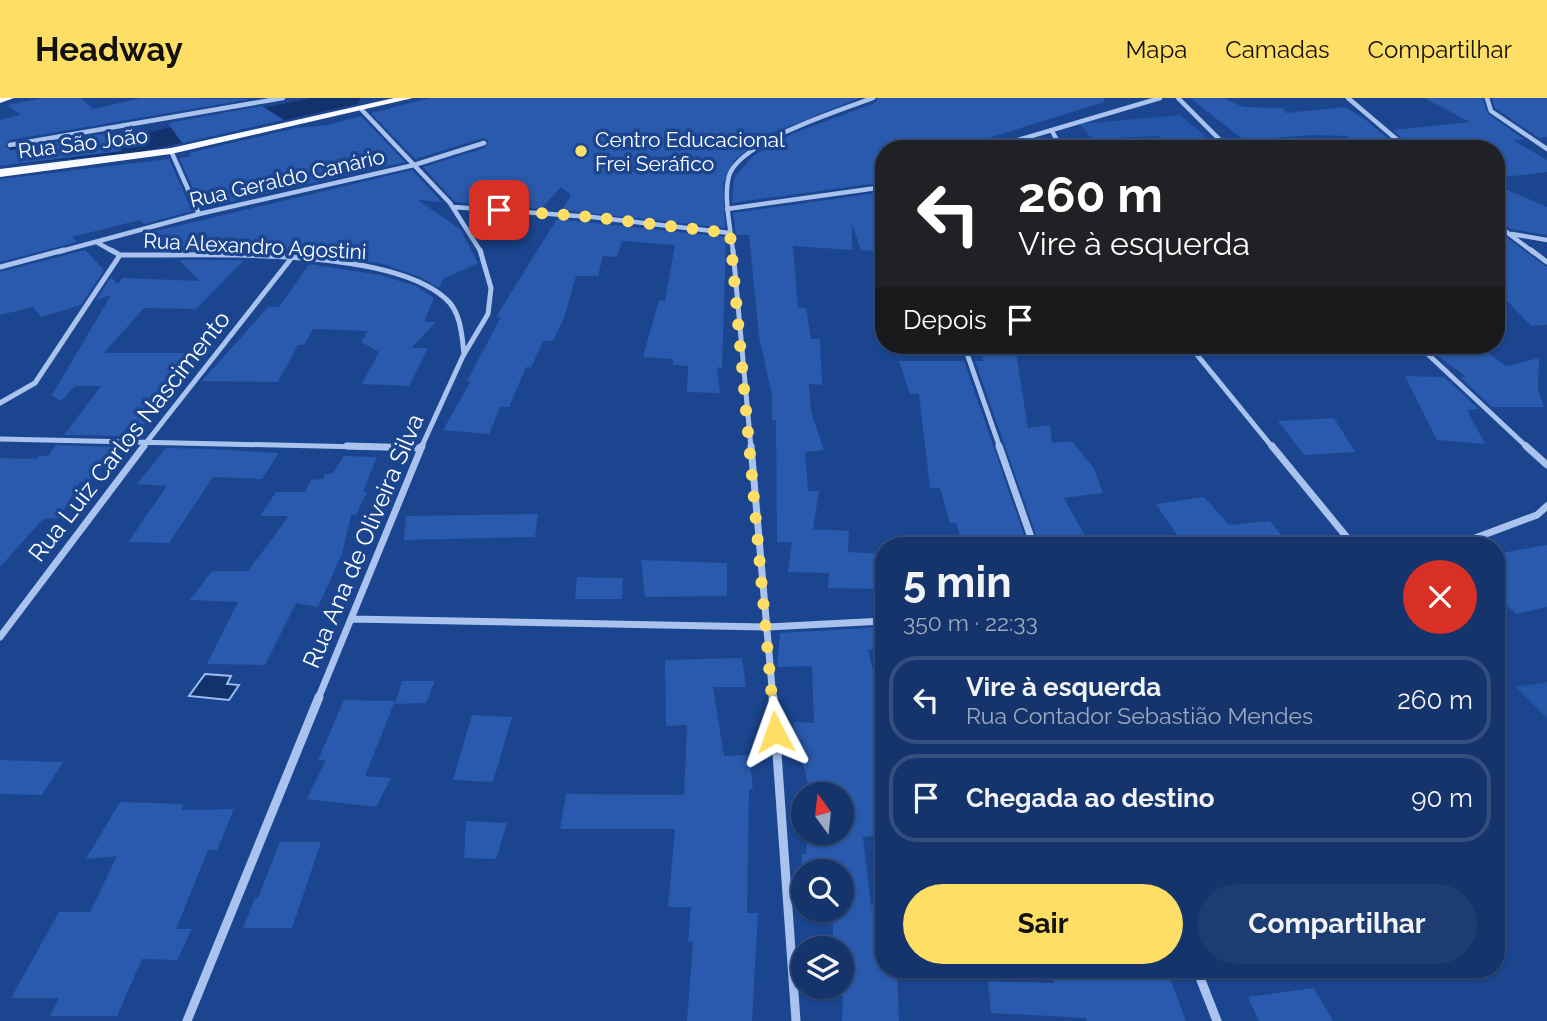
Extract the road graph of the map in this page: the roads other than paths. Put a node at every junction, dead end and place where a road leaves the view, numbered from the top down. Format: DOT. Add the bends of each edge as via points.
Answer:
graph roads {
  1 [pos="9,98"];
  2 [pos="283,98"];
  3 [pos="408,98"];
  4 [pos="873,98"];
  5 [pos="1160,98"];
  6 [pos="1178,98"];
  7 [pos="1348,98"];
  8 [pos="1487,98"];
  9 [pos="0,100"];
  10 [pos="361,109"];
  11 [pos="1052,131"];
  12 [pos="1020,140"];
  13 [pos="1057,140"];
  14 [pos="1220,140"];
  15 [pos="1397,140"];
  16 [pos="484,143"];
  17 [pos="9,145"];
  18 [pos="1547,149"];
  19 [pos="171,151"];
  20 [pos="414,165"];
  21 [pos="0,173"];
  22 [pos="875,188"];
  23 [pos="452,207"];
  24 [pos="727,209"];
  25 [pos="199,214"];
  26 [pos="1505,230"];
  27 [pos="730,233"];
  28 [pos="1511,234"];
  29 [pos="1547,240"];
  30 [pos="98,243"];
  31 [pos="120,255"];
  32 [pos="290,260"];
  33 [pos="1547,262"];
  34 [pos="0,267"];
  35 [pos="967,354"];
  36 [pos="1196,354"];
  37 [pos="1428,354"];
  38 [pos="464,355"];
  39 [pos="0,403"];
  40 [pos="0,439"];
  41 [pos="148,440"];
  42 [pos="421,448"];
  43 [pos="1547,465"];
  44 [pos="1547,506"];
  45 [pos="1031,537"];
  46 [pos="1347,537"];
  47 [pos="1478,537"];
  48 [pos="351,619"];
  49 [pos="875,621"];
  50 [pos="768,627"];
  51 [pos="0,637"];
  52 [pos="1199,978"];
  53 [pos="187,1021"];
  54 [pos="796,1021"];
  55 [pos="1217,1021"];
  1 -- 9 [label="highway"];
  2 -- 17 [label="street"];
  3 -- 10 [label="highway, Rua São João"];
  4 -- 24 [label="street" via="834,112 735,163 727,186"];
  5 -- 11 [label="street"];
  6 -- 14 [label="street"];
  7 -- 15 [label="street"];
  8 -- 18 [label="street" via="1492,111"];
  10 -- 19 [label="highway, Rua São João"];
  10 -- 20 [label="street, Rua Ana de Oliveira Silva"];
  11 -- 12 [label="street"];
  11 -- 13 [label="street"];
  16 -- 20 [label="street, Rua Geraldo Canário"];
  19 -- 21 [label="highway, Rua São João"];
  19 -- 25 [label="street"];
  20 -- 23 [label="street, Rua Ana de Oliveira Silva"];
  20 -- 25 [label="street, Rua Geraldo Canário"];
  22 -- 24 [label="street"];
  23 -- 27 [label="street"];
  23 -- 38 [label="street, Rua Ana de Oliveira Silva" via="478,240 492,287 488,313"];
  24 -- 27 [label="street"];
  25 -- 30 [label="street, Rua Geraldo Canário"];
  26 -- 28 [label="street"];
  27 -- 50 [label="street"];
  28 -- 29 [label="street"];
  28 -- 33 [label="street"];
  30 -- 31 [label="street"];
  30 -- 34 [label="street, Rua Geraldo Canário"];
  31 -- 32 [label="street, Rua Alexandro Agostini"];
  31 -- 39 [label="street" via="35,383"];
  32 -- 38 [label="street, Rua Alexandro Agostini" via="400,273 431,285 449,300"];
  32 -- 41 [label="street, Rua Luiz Carlos Nascimento"];
  35 -- 45 [label="street"];
  36 -- 46 [label="street"];
  37 -- 43 [label="street"];
  38 -- 42 [label="street, Rua Ana de Oliveira Silva"];
  40 -- 41 [label="street"];
  41 -- 42 [label="street"];
  41 -- 51 [label="street, Rua Luiz Carlos Nascimento"];
  42 -- 48 [label="street, Rua Ana de Oliveira Silva"];
  44 -- 47 [label="street" via="1537,515"];
  48 -- 50 [label="street"];
  48 -- 53 [label="street, Rua Ana de Oliveira Silva"];
  49 -- 50 [label="street"];
  50 -- 54 [label="street"];
  52 -- 55 [label="street"];
}
